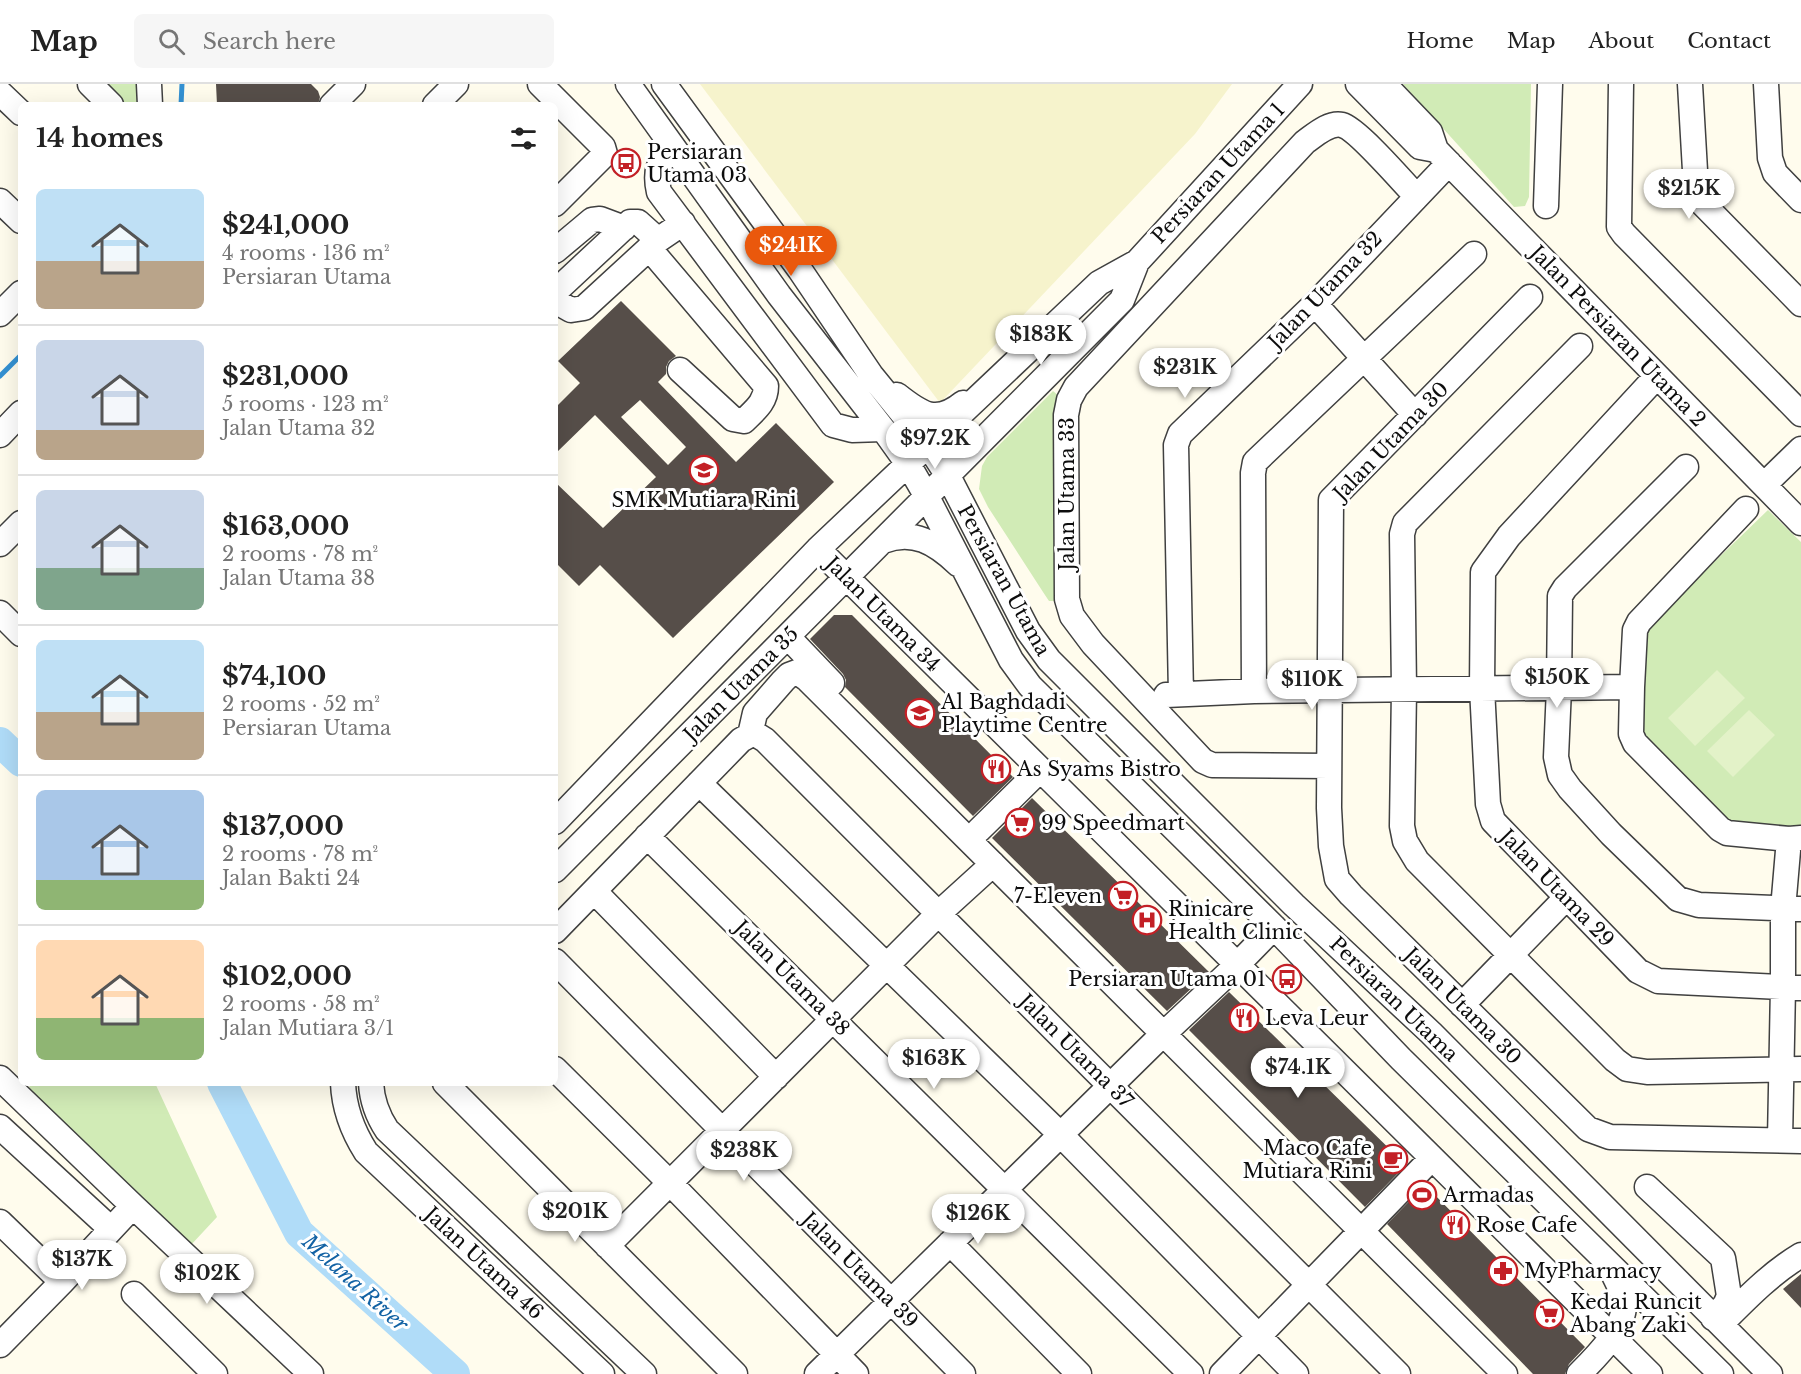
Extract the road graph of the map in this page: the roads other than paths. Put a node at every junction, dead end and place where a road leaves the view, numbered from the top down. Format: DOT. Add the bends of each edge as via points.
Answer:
graph roads {
  1 [pos="90,84"];
  2 [pos="149,84"];
  3 [pos="456,84"];
  4 [pos="628,84"];
  5 [pos="664,84"];
  6 [pos="1358,84"];
  7 [pos="1384,84"];
  8 [pos="1550,84"];
  9 [pos="1621,84"];
  10 [pos="1690,84"];
  11 [pos="1766,84"];
  12 [pos="1302,85"];
  13 [pos="0,93"];
  14 [pos="108,102"];
  15 [pos="150,102"];
  16 [pos="438,102"];
  17 [pos="558,109"];
  18 [pos="18,110"];
  19 [pos="672,146"];
  20 [pos="1442,157"];
  21 [pos="1416,196"];
  22 [pos="1801,200"];
  23 [pos="558,201"];
  24 [pos="1546,206"];
  25 [pos="683,223"];
  26 [pos="624,228"];
  27 [pos="654,244"];
  28 [pos="558,248"];
  29 [pos="1474,254"];
  30 [pos="1137,262"];
  31 [pos="558,288"];
  32 [pos="18,296"];
  33 [pos="1530,297"];
  34 [pos="558,303"];
  35 [pos="1315,304"];
  36 [pos="1801,304"];
  37 [pos="0,314"];
  38 [pos="1580,346"];
  39 [pos="1019,359"];
  40 [pos="1365,359"];
  41 [pos="680,370"];
  42 [pos="871,375"];
  43 [pos="1657,376"];
  44 [pos="1801,414"];
  45 [pos="1415,415"];
  46 [pos="18,416"];
  47 [pos="883,429"];
  48 [pos="0,435"];
  49 [pos="928,445"];
  50 [pos="1801,449"];
  51 [pos="908,464"];
  52 [pos="1686,467"];
  53 [pos="948,476"];
  54 [pos="1764,485"];
  55 [pos="927,497"];
  56 [pos="1746,509"];
  57 [pos="1801,523"];
  58 [pos="18,526"];
  59 [pos="883,541"];
  60 [pos="0,543"];
  61 [pos="818,549"];
  62 [pos="963,568"];
  63 [pos="847,577"];
  64 [pos="0,613"];
  65 [pos="18,630"];
  66 [pos="788,638"];
  67 [pos="1632,687"];
  68 [pos="1482,688"];
  69 [pos="1559,688"];
  70 [pos="1404,689"];
  71 [pos="1330,690"];
  72 [pos="1254,691"];
  73 [pos="1181,694"];
  74 [pos="1142,696"];
  75 [pos="750,735"];
  76 [pos="1329,766"];
  77 [pos="1040,770"];
  78 [pos="699,783"];
  79 [pos="558,819"];
  80 [pos="979,830"];
  81 [pos="647,836"];
  82 [pos="1795,838"];
  83 [pos="993,864"];
  84 [pos="558,867"];
  85 [pos="594,891"];
  86 [pos="1566,898"];
  87 [pos="1792,909"];
  88 [pos="938,914"];
  89 [pos="1274,927"];
  90 [pos="558,928"];
  91 [pos="1511,956"];
  92 [pos="558,964"];
  93 [pos="1238,965"];
  94 [pos="886,966"];
  95 [pos="1792,988"];
  96 [pos="1462,1005"];
  97 [pos="834,1019"];
  98 [pos="1167,1031"];
  99 [pos="1792,1069"];
  100 [pos="558,1073"];
  101 [pos="776,1077"];
  102 [pos="0,1078"];
  103 [pos="344,1086"];
  104 [pos="371,1086"];
  105 [pos="449,1086"];
  106 [pos="1111,1086"];
  107 [pos="723,1130"];
  108 [pos="1061,1135"];
  109 [pos="4,1140"];
  110 [pos="1790,1140"];
  111 [pos="1432,1158"];
  112 [pos="670,1183"];
  113 [pos="1647,1187"];
  114 [pos="1005,1189"];
  115 [pos="133,1206"];
  116 [pos="0,1222"];
  117 [pos="1364,1228"];
  118 [pos="111,1229"];
  119 [pos="950,1243"];
  120 [pos="607,1246"];
  121 [pos="1801,1256"];
  122 [pos="1607,1261"];
  123 [pos="62,1282"];
  124 [pos="1310,1284"];
  125 [pos="134,1293"];
  126 [pos="891,1302"];
  127 [pos="1716,1321"];
  128 [pos="3,1335"];
  129 [pos="1259,1336"];
  130 [pos="1613,1337"];
  131 [pos="837,1354"];
  132 [pos="215,1374"];
  133 [pos="311,1374"];
  134 [pos="602,1374"];
  135 [pos="644,1374"];
  136 [pos="735,1374"];
  137 [pos="817,1374"];
  138 [pos="856,1374"];
  139 [pos="963,1374"];
  140 [pos="1079,1374"];
  141 [pos="1191,1374"];
  142 [pos="1222,1374"];
  143 [pos="1296,1374"];
  144 [pos="1398,1374"];
  145 [pos="1505,1374"];
  146 [pos="1519,1374"];
  147 [pos="1579,1374"];
  148 [pos="1650,1374"];
  149 [pos="1721,1374"];
  150 [pos="1770,1374"];
  1 -- 14 [label="street"];
  2 -- 15 [label="street"];
  3 -- 16 [label="street"];
  4 -- 19 [label="street, Persiaran Utama"];
  5 -- 42 [label="street, Persiaran Utama" via="800,270"];
  6 -- 20 [label="street, Jalan Persiaran Utama 2" via="1420,147"];
  7 -- 20 [label="street, Jalan Persiaran Utama 2" via="1430,132"];
  8 -- 24 [label="street"];
  9 -- 44 [label="street" via="1619,227"];
  10 -- 36 [label="street" via="1698,199"];
  11 -- 22 [label="street" via="1770,158 1775,173"];
  12 -- 30 [label="street, Persiaran Utama 1"];
  13 -- 18 [label="street"];
  17 -- 23 [label="street" via="603,147 605,154"];
  19 -- 25 [label="street" via="658,165 656,178 659,192"];
  19 -- 47 [label="street, Persiaran Utama" via="779,295"];
  20 -- 21 [label="street, Jalan Utama 32"];
  20 -- 43 [label="street, Jalan Persiaran Utama 2"];
  21 -- 35 [label="street, Jalan Utama 32"];
  21 -- 74 [label="street, Jalan Utama 33" via="1358,135 1343,125 1317,133 1076,387 1066,415 1067,599 1072,616 1093,644"];
  25 -- 27 [label="street"];
  25 -- 47 [label="street" via="833,425 852,430"];
  26 -- 27 [label="street" via="630,222 638,222"];
  26 -- 28 [label="street" via="592,220"];
  26 -- 31 [label="street"];
  27 -- 34 [label="street" via="584,308 571,310"];
  27 -- 41 [label="street" via="766,386 766,395 744,421 733,419"];
  29 -- 40 [label="street"];
  30 -- 39 [label="street, Persiaran Utama 1" via="1099,283"];
  30 -- 53 [label="street, Persiaran Utama 1" via="1122,300"];
  32 -- 37 [label="street"];
  33 -- 45 [label="street, Jalan Utama 30"];
  35 -- 40 [label="street"];
  35 -- 73 [label="street, Jalan Utama 32" via="1180,434 1176,445"];
  38 -- 70 [label="street" via="1405,523"];
  39 -- 42 [label="street" via="952,411 938,416 915,409"];
  39 -- 49 [label="street, Persiaran Utama 1"];
  40 -- 45 [label="street"];
  40 -- 72 [label="street" via="1255,462"];
  42 -- 49 [label="street, Persiaran Utama"];
  43 -- 54 [label="street, Jalan Persiaran Utama 2"];
  43 -- 68 [label="street, Jalan Utama 29" via="1509,536 1483,572"];
  45 -- 71 [label="street, Jalan Utama 30" via="1331,500"];
  46 -- 48 [label="street"];
  47 -- 51 [label="street, Persiaran Utama"];
  49 -- 51 [label="street, Persiaran Utama 1"];
  49 -- 53 [label="street, Persiaran Utama"];
  50 -- 54 [label="street"];
  51 -- 55 [label="street, Persiaran Utama"];
  51 -- 61 [label="street, Jalan Utama 35"];
  52 -- 69 [label="street" via="1560,596"];
  53 -- 55 [label="street, Persiaran Utama 1"];
  53 -- 127 [label="street, Persiaran Utama" via="1028,631 1049,660 1294,905 1431,1033"];
  54 -- 57 [label="street, Jalan Persiaran Utama 2"];
  55 -- 59 [label="street, Jalan Utama 35"];
  55 -- 62 [label="street, Persiaran Utama"];
  56 -- 67 [label="street" via="1639,622 1635,630"];
  58 -- 60 [label="street"];
  59 -- 62 [label="street" via="895,536 916,538 943,549"];
  59 -- 63 [label="street, Jalan Utama 35"];
  61 -- 63 [label="street, Jalan Utama 34"];
  61 -- 79 [label="street, Jalan Utama 35"];
  62 -- 89 [label="street, Persiaran Utama" via="1011,660 1030,686"];
  63 -- 66 [label="street, Jalan Utama 35"];
  63 -- 77 [label="street, Jalan Utama 34"];
  64 -- 65 [label="street"];
  66 -- 80 [label="street"];
  66 -- 84 [label="street, Jalan Utama 35"];
  67 -- 69 [label="street"];
  67 -- 82 [label="street" via="1631,734 1635,743 1720,829"];
  68 -- 69 [label="street"];
  68 -- 70 [label="street"];
  68 -- 86 [label="street, Jalan Utama 29" via="1488,804 1493,821"];
  69 -- 87 [label="street" via="1556,757 1560,775 1611,834 1678,899 1699,905"];
  70 -- 71 [label="street"];
  70 -- 91 [label="street" via="1405,841 1417,861"];
  71 -- 72 [label="street"];
  71 -- 76 [label="street, Jalan Utama 30"];
  72 -- 73 [label="street"];
  73 -- 74 [label="street"];
  74 -- 76 [label="street, Jalan Utama 33" via="1212,765"];
  75 -- 78 [label="street"];
  75 -- 83 [label="street" via="755,713 789,675 797,672"];
  75 -- 88 [label="street, Jalan Utama 37" via="765,740"];
  76 -- 96 [label="street, Jalan Utama 30" via="1331,846 1337,879"];
  77 -- 80 [label="street"];
  77 -- 93 [label="street, Jalan Utama 34"];
  78 -- 81 [label="street"];
  78 -- 94 [label="street"];
  80 -- 98 [label="street"];
  81 -- 85 [label="street"];
  81 -- 97 [label="street, Jalan Utama 38"];
  82 -- 87 [label="street, Jalan Utama 30"];
  83 -- 88 [label="street"];
  83 -- 98 [label="street"];
  85 -- 90 [label="street"];
  85 -- 101 [label="street"];
  86 -- 91 [label="street"];
  86 -- 95 [label="street, Jalan Utama 29" via="1638,971 1658,981"];
  87 -- 95 [label="street, Jalan Utama 30"];
  88 -- 94 [label="street"];
  88 -- 106 [label="street, Jalan Utama 37"];
  89 -- 93 [label="street"];
  89 -- 122 [label="street, Persiaran Utama" via="1401,1059"];
  91 -- 96 [label="street"];
  91 -- 99 [label="street" via="1627,1069"];
  92 -- 107 [label="street, Jalan Utama 39"];
  93 -- 98 [label="street"];
  93 -- 111 [label="street, Jalan Utama 34"];
  94 -- 97 [label="street"];
  94 -- 108 [label="street"];
  95 -- 99 [label="street, Jalan Utama 30"];
  96 -- 110 [label="street, Jalan Utama 30" via="1588,1129 1610,1137"];
  97 -- 101 [label="street"];
  97 -- 114 [label="street, Jalan Utama 38"];
  98 -- 106 [label="street"];
  98 -- 117 [label="street"];
  99 -- 110 [label="street, Jalan Utama 30"];
  100 -- 112 [label="street"];
  101 -- 107 [label="street"];
  102 -- 115 [label="street"];
  103 -- 134 [label="street, Jalan Utama 46" via="345,1105 366,1152"];
  104 -- 135 [label="street, Jalan Utama 46" via="376,1113 387,1130"];
  105 -- 120 [label="street"];
  106 -- 108 [label="street"];
  106 -- 124 [label="street, Jalan Utama 37"];
  107 -- 112 [label="street"];
  107 -- 126 [label="street, Jalan Utama 39"];
  108 -- 114 [label="street"];
  108 -- 129 [label="street"];
  109 -- 118 [label="street"];
  111 -- 117 [label="street"];
  111 -- 130 [label="street, Jalan Utama 34"];
  112 -- 120 [label="street"];
  112 -- 131 [label="street"];
  113 -- 127 [label="street" via="1723,1258 1729,1296"];
  114 -- 119 [label="street"];
  114 -- 141 [label="street, Jalan Utama 38"];
  115 -- 118 [label="street"];
  115 -- 133 [label="street"];
  116 -- 123 [label="street"];
  117 -- 124 [label="street"];
  117 -- 145 [label="street"];
  117 -- 146 [label="street"];
  118 -- 123 [label="street"];
  119 -- 126 [label="street"];
  119 -- 140 [label="street"];
  120 -- 136 [label="street"];
  121 -- 127 [label="street"];
  122 -- 130 [label="street" via="1624,1302"];
  122 -- 149 [label="street, Persiaran Utama"];
  123 -- 128 [label="street"];
  124 -- 129 [label="street"];
  124 -- 144 [label="street, Jalan Utama 37"];
  125 -- 132 [label="street"];
  126 -- 131 [label="street"];
  126 -- 139 [label="street, Jalan Utama 39"];
  127 -- 150 [label="street, Persiaran Utama"];
  129 -- 142 [label="street"];
  129 -- 143 [label="street"];
  130 -- 147 [label="street"];
  130 -- 148 [label="street, Jalan Utama 34"];
  131 -- 137 [label="street"];
  131 -- 138 [label="street"];
}
